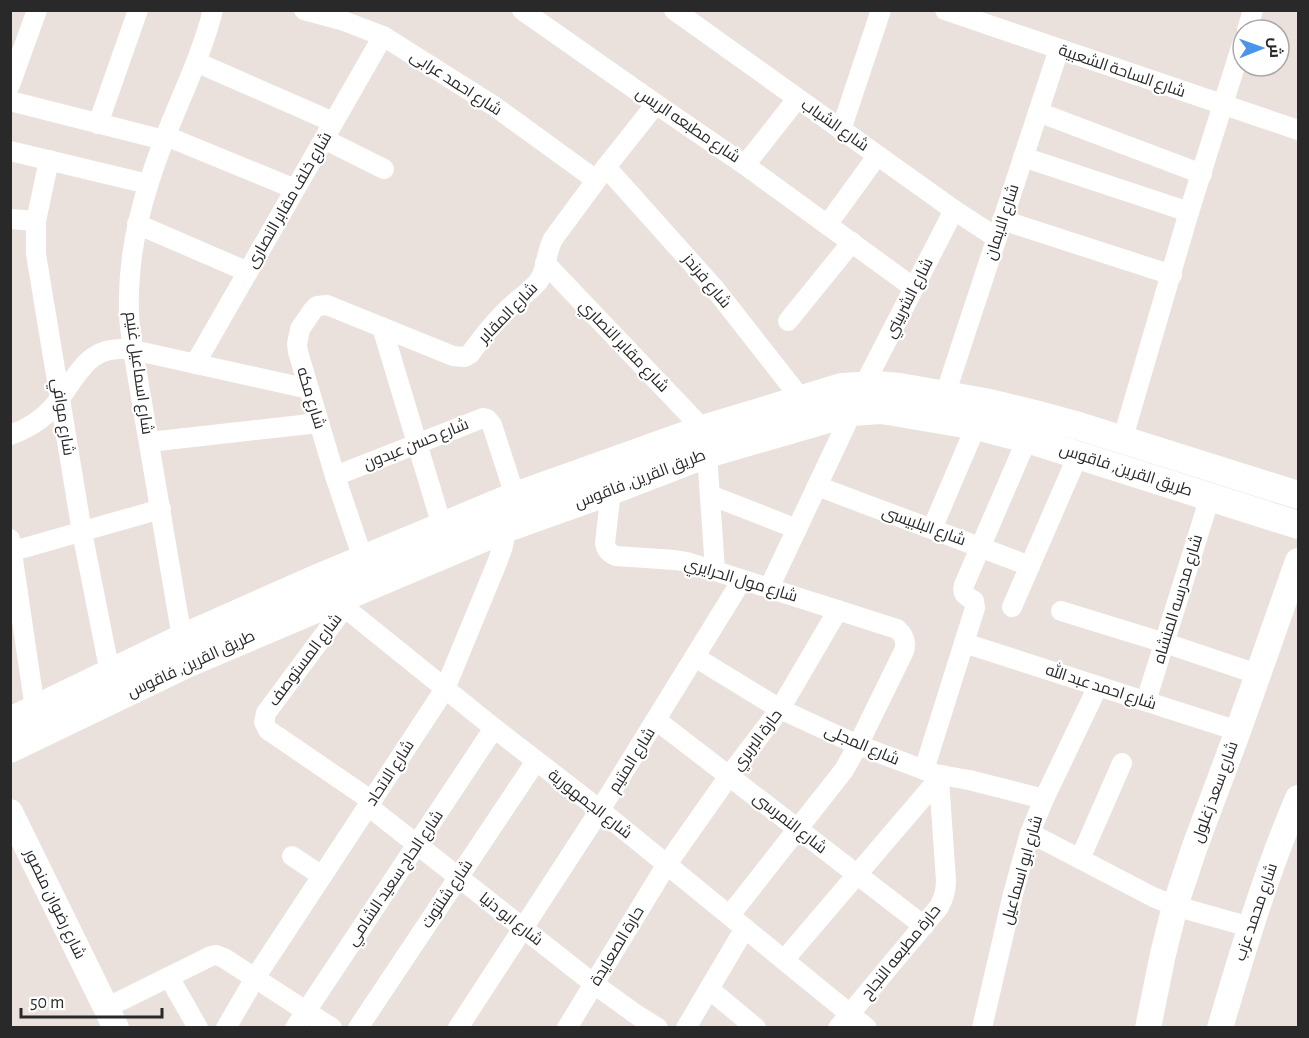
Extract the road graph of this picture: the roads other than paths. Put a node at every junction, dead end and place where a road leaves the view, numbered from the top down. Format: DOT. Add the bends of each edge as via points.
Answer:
graph roads {
  1 [pos="38,10"];
  2 [pos="138,10"];
  3 [pos="213,10"];
  4 [pos="304,10"];
  5 [pos="522,10"];
  6 [pos="881,10"];
  7 [pos="945,10"];
  8 [pos="678,12"];
  9 [pos="383,36"];
  10 [pos="1059,49"];
  11 [pos="196,62"];
  12 [pos="1231,78"];
  13 [pos="10,85"];
  14 [pos="797,99"];
  15 [pos="10,101"];
  16 [pos="656,104"];
  17 [pos="1223,105"];
  18 [pos="1038,111"];
  19 [pos="98,124"];
  20 [pos="841,130"];
  21 [pos="1299,130"];
  22 [pos="328,131"];
  23 [pos="165,138"];
  24 [pos="10,151"];
  25 [pos="878,156"];
  26 [pos="1023,158"];
  27 [pos="49,160"];
  28 [pos="745,165"];
  29 [pos="384,169"];
  30 [pos="601,173"];
  31 [pos="1202,174"];
  32 [pos="148,184"];
  33 [pos="296,189"];
  34 [pos="954,210"];
  35 [pos="1190,212"];
  36 [pos="10,219"];
  37 [pos="36,221"];
  38 [pos="137,224"];
  39 [pos="827,225"];
  40 [pos="1000,229"];
  41 [pos="852,242"];
  42 [pos="545,263"];
  43 [pos="248,272"];
  44 [pos="1172,275"];
  45 [pos="914,288"];
  46 [pos="788,321"];
  47 [pos="382,327"];
  48 [pos="133,350"];
  49 [pos="195,364"];
  50 [pos="864,385"];
  51 [pos="309,389"];
  52 [pos="945,395"];
  53 [pos="60,398"];
  54 [pos="802,400"];
  55 [pos="852,412"];
  56 [pos="319,423"];
  57 [pos="976,426"];
  58 [pos="10,435"];
  59 [pos="1028,439"];
  60 [pos="705,441"];
  61 [pos="1122,441"];
  62 [pos="150,442"];
  63 [pos="417,444"];
  64 [pos="1078,455"];
  65 [pos="335,476"];
  66 [pos="817,486"];
  67 [pos="611,491"];
  68 [pos="710,495"];
  69 [pos="1299,495"];
  70 [pos="513,497"];
  71 [pos="1210,497"];
  72 [pos="161,509"];
  73 [pos="1299,525"];
  74 [pos="442,526"];
  75 [pos="507,528"];
  76 [pos="797,529"];
  77 [pos="932,530"];
  78 [pos="82,532"];
  79 [pos="981,547"];
  80 [pos="11,548"];
  81 [pos="363,559"];
  82 [pos="1299,561"];
  83 [pos="1030,566"];
  84 [pos="715,570"];
  85 [pos="313,580"];
  86 [pos="742,580"];
  87 [pos="769,588"];
  88 [pos="340,604"];
  89 [pos="1291,606"];
  90 [pos="1012,608"];
  91 [pos="838,610"];
  92 [pos="1061,611"];
  93 [pos="183,638"];
  94 [pos="964,643"];
  95 [pos="1165,643"];
  96 [pos="695,657"];
  97 [pos="110,674"];
  98 [pos="1257,674"];
  99 [pos="1098,686"];
  100 [pos="445,689"];
  101 [pos="1146,701"];
  102 [pos="780,709"];
  103 [pos="23,715"];
  104 [pos="656,720"];
  105 [pos="494,728"];
  106 [pos="1238,731"];
  107 [pos="858,745"];
  108 [pos="10,749"];
  109 [pos="536,761"];
  110 [pos="1122,763"];
  111 [pos="935,775"];
  112 [pos="729,776"];
  113 [pos="1299,798"];
  114 [pos="1044,800"];
  115 [pos="370,804"];
  116 [pos="600,810"];
  117 [pos="10,812"];
  118 [pos="798,829"];
  119 [pos="1030,833"];
  120 [pos="417,845"];
  121 [pos="292,856"];
  122 [pos="1080,859"];
  123 [pos="667,864"];
  124 [pos="857,874"];
  125 [pos="322,876"];
  126 [pos="458,878"];
  127 [pos="1175,906"];
  128 [pos="738,921"];
  129 [pos="924,926"];
  130 [pos="1250,927"];
  131 [pos="523,928"];
  132 [pos="784,960"];
  133 [pos="169,977"];
  134 [pos="255,978"];
  135 [pos="594,984"];
  136 [pos="709,989"];
  137 [pos="111,1018"];
  138 [pos="301,1019"];
  139 [pos="844,1020"];
  140 [pos="198,1028"];
  141 [pos="226,1028"];
  142 [pos="332,1028"];
  143 [pos="358,1028"];
  144 [pos="458,1028"];
  145 [pos="567,1028"];
  146 [pos="658,1028"];
  147 [pos="686,1028"];
  148 [pos="756,1028"];
  149 [pos="867,1028"];
  150 [pos="981,1028"];
  151 [pos="1148,1028"];
  152 [pos="1220,1028"];
  1 -- 13 [label="street"];
  2 -- 19 [label="street"];
  3 -- 11 [label="street, شارع اسماعيل غنيم"];
  4 -- 9 [label="street, شارع احمد عرابى"];
  5 -- 16 [label="street, شارع مطبعه الريس"];
  6 -- 20 [label="street"];
  7 -- 10 [label="street, شارع الساحة الشعبية"];
  8 -- 14 [label="street, شارع الشباب"];
  9 -- 22 [label="street, شارع خلف مقابر النصارى"];
  9 -- 30 [label="street, شارع احمد عرابى"];
  10 -- 17 [label="street, شارع الساحة الشعبية"];
  10 -- 18 [label="street, شارع الايمان"];
  11 -- 22 [label="street"];
  11 -- 23 [label="street, شارع اسماعيل غنيم"];
  12 -- 17 [label="street"];
  14 -- 20 [label="street, شارع الشباب"];
  14 -- 28 [label="street"];
  15 -- 19 [label="street"];
  16 -- 28 [label="street, شارع مطبعه الريس"];
  16 -- 30 [label="street, شارع المقابر"];
  17 -- 21 [label="street, شارع الساحة الشعبية"];
  17 -- 31 [label="street"];
  18 -- 26 [label="street, شارع الايمان"];
  18 -- 31 [label="street"];
  19 -- 23 [label="street"];
  20 -- 25 [label="street, شارع الشباب"];
  22 -- 29 [label="street"];
  22 -- 33 [label="street, شارع خلف مقابر النصارى"];
  23 -- 32 [label="street, شارع اسماعيل غنيم"];
  23 -- 33 [label="street"];
  24 -- 27 [label="street"];
  25 -- 34 [label="street, شارع الشباب"];
  25 -- 39 [label="street"];
  26 -- 35 [label="street"];
  26 -- 40 [label="street, شارع الايمان"];
  27 -- 32 [label="street"];
  27 -- 37 [label="street, شارع موافي"];
  28 -- 39 [label="street, شارع مطبعه الريس"];
  30 -- 42 [label="street, شارع المقابر" via="553,239"];
  30 -- 54 [label="street, شارع فرندز" via="715,289"];
  31 -- 35 [label="street"];
  32 -- 38 [label="street, شارع اسماعيل غنيم"];
  33 -- 43 [label="street, شارع خلف مقابر النصارى"];
  34 -- 40 [label="street, شارع الشباب"];
  34 -- 45 [label="street, شارع الشربيني"];
  35 -- 44 [label="street"];
  36 -- 37 [label="street"];
  37 -- 53 [label="street, شارع موافي" via="36,254"];
  38 -- 43 [label="street"];
  38 -- 48 [label="street, شارع اسماعيل غنيم" via="130,274"];
  39 -- 41 [label="street, شارع مطبعه الريس"];
  40 -- 44 [label="street, شارع الشباب"];
  40 -- 52 [label="street, شارع الايمان"];
  41 -- 45 [label="street, شارع مطبعه الريس"];
  41 -- 46 [label="street"];
  42 -- 47 [label="street, شارع المقابر" via="536,284 465,357 453,356"];
  42 -- 60 [label="street, شارع مقابر النصاري"];
  43 -- 49 [label="street, شارع خلف مقابر النصارى"];
  44 -- 61 [label="street"];
  45 -- 50 [label="street, شارع الشربيني"];
  47 -- 51 [label="street, شارع مكه" via="327,306 312,309 300,329 297,344"];
  47 -- 63 [label="street"];
  48 -- 49 [label="street"];
  48 -- 53 [label="street" via="112,349 93,357 84,363"];
  48 -- 62 [label="street, شارع اسماعيل غنيم"];
  49 -- 51 [label="street"];
  50 -- 52 [label="main road, طريق القرين, فاقوس"];
  50 -- 54 [label="main road, طريق القرين, فاقوس" via="842,387"];
  51 -- 56 [label="street, شارع مكه"];
  52 -- 61 [label="main road, طريق القرين, فاقوس" via="1035,414"];
  53 -- 58 [label="street" via="42,418"];
  53 -- 78 [label="street, شارع موافي"];
  54 -- 60 [label="main road, طريق القرين, فاقوس"];
  55 -- 57 [label="main road, طريق القرين, فاقوس" via="880,410"];
  55 -- 60 [label="main road, طريق القرين, فاقوس"];
  55 -- 66 [label="street"];
  56 -- 62 [label="street"];
  56 -- 65 [label="street, شارع مكه"];
  57 -- 59 [label="main road, طريق القرين, فاقوس"];
  57 -- 77 [label="street"];
  59 -- 64 [label="main road, طريق القرين, فاقوس"];
  59 -- 79 [label="street"];
  60 -- 67 [label="main road, طريق القرين, فاقوس"];
  60 -- 68 [label="street"];
  60 -- 70 [label="main road, طريق القرين, فاقوس"];
  61 -- 69 [label="main road, طريق القرين, فاقوس"];
  62 -- 72 [label="street, شارع اسماعيل غنيم"];
  63 -- 65 [label="street, شارع حسن عبدون"];
  63 -- 70 [label="street, شارع حسن عبدون" via="487,419"];
  63 -- 74 [label="street"];
  64 -- 71 [label="main road, طريق القرين, فاقوس"];
  64 -- 83 [label="street"];
  65 -- 81 [label="street, شارع مكه"];
  66 -- 76 [label="street"];
  66 -- 77 [label="street, شارع البلبيسى"];
  67 -- 75 [label="main road, طريق القرين, فاقوس"];
  67 -- 84 [label="street, شارع مول الحرايري" via="605,543 610,554 675,560"];
  68 -- 76 [label="street"];
  68 -- 84 [label="street"];
  70 -- 74 [label="main road, طريق القرين, فاقوس"];
  70 -- 75 [label="street, شارع الاتحاد"];
  71 -- 73 [label="main road, طريق القرين, فاقوس"];
  71 -- 95 [label="street, شارع مدرسه المنشاه"];
  72 -- 78 [label="street"];
  72 -- 93 [label="street, شارع اسماعيل غنيم"];
  74 -- 81 [label="main road, طريق القرين, فاقوس"];
  75 -- 88 [label="main road, طريق القرين, فاقوس"];
  75 -- 100 [label="street, شارع الاتحاد" via="497,563"];
  76 -- 87 [label="street"];
  77 -- 79 [label="street, شارع البلبيسى"];
  78 -- 80 [label="street"];
  78 -- 97 [label="street, شارع موافي"];
  79 -- 83 [label="street, شارع البلبيسى"];
  79 -- 94 [label="street" via="963,590 975,605"];
  80 -- 103 [label="street"];
  81 -- 85 [label="main road, طريق القرين, فاقوس"];
  82 -- 89 [label="street, شارع سعد زغلول"];
  83 -- 90 [label="street"];
  84 -- 86 [label="street, شارع مول الحرايري"];
  85 -- 88 [label="street, شارع الجمهورية"];
  85 -- 93 [label="main road, طريق القرين, فاقوس"];
  86 -- 87 [label="street, شارع مول الحرايري"];
  86 -- 96 [label="street, شارع المتيم"];
  87 -- 91 [label="street, شارع مول الحرايري"];
  88 -- 100 [label="street, شارع الجمهورية"];
  88 -- 108 [label="main road, طريق القرين, فاقوس" via="191,662"];
  88 -- 115 [label="street, شارع المستوصف" via="266,713 264,722 268,730"];
  89 -- 98 [label="street, شارع سعد زغلول"];
  91 -- 102 [label="street, حارة البربري"];
  91 -- 107 [label="street, شارع مول الحرايري" via="897,629 906,645"];
  92 -- 95 [label="street"];
  93 -- 97 [label="main road, طريق القرين, فاقوس"];
  94 -- 99 [label="street, شارع احمد عبد الله"];
  94 -- 111 [label="street"];
  95 -- 98 [label="street"];
  95 -- 101 [label="street, شارع مدرسه المنشاه"];
  96 -- 102 [label="street, شارع المجلى"];
  96 -- 104 [label="street, شارع المتيم"];
  97 -- 103 [label="main road, طريق القرين, فاقوس"];
  98 -- 106 [label="street, شارع سعد زغلول"];
  99 -- 101 [label="street, شارع احمد عبد الله"];
  99 -- 114 [label="street, شارع ابو اسماعيل"];
  100 -- 105 [label="street, شارع الجمهورية"];
  100 -- 115 [label="street, شارع الاتحاد"];
  101 -- 106 [label="street, شارع احمد عبد الله"];
  102 -- 107 [label="street, شارع المجلى"];
  102 -- 112 [label="street, حارة البربري"];
  104 -- 112 [label="street, شارع النمرسى"];
  104 -- 116 [label="street, شارع المتيم"];
  105 -- 109 [label="street, شارع الجمهورية"];
  105 -- 120 [label="street, شارع الحاج سعيد الشامي"];
  106 -- 127 [label="street, شارع سعد زغلول"];
  107 -- 111 [label="street, شارع المجلى"];
  107 -- 118 [label="street" via="844,770"];
  109 -- 116 [label="street, شارع الجمهورية"];
  109 -- 126 [label="street, شارع شلتوت"];
  110 -- 122 [label="street"];
  111 -- 114 [label="street, شارع المجلى"];
  111 -- 124 [label="street"];
  111 -- 129 [label="street, حارة مطبعه النجاح" via="946,890"];
  112 -- 118 [label="street, شارع النمرسى"];
  112 -- 123 [label="street, حارة البربري"];
  113 -- 130 [label="street, شارع محمد عزب"];
  114 -- 119 [label="street, شارع ابو اسماعيل"];
  115 -- 120 [label="street, شارع ابو دنيا"];
  115 -- 125 [label="street, شارع الاتحاد"];
  116 -- 123 [label="street, شارع الجمهورية"];
  116 -- 131 [label="street, شارع المتيم"];
  117 -- 137 [label="street, شارع رضوان منصور"];
  118 -- 124 [label="street, شارع النمرسى"];
  118 -- 128 [label="street"];
  119 -- 122 [label="street"];
  119 -- 150 [label="street, شارع ابو اسماعيل"];
  120 -- 126 [label="street, شارع ابو دنيا"];
  120 -- 138 [label="street, شارع الحاج سعيد الشامي"];
  121 -- 125 [label="street"];
  122 -- 127 [label="street"];
  123 -- 128 [label="street, شارع الجمهورية"];
  123 -- 135 [label="street, حارة الصعايدة"];
  124 -- 129 [label="street, شارع النمرسى"];
  124 -- 132 [label="street"];
  125 -- 134 [label="street, شارع الاتحاد"];
  126 -- 131 [label="street, شارع ابو دنيا"];
  126 -- 143 [label="street, شارع شلتوت"];
  127 -- 130 [label="street"];
  127 -- 151 [label="street, شارع سعد زغلول"];
  128 -- 132 [label="street, شارع الجمهورية"];
  128 -- 136 [label="street"];
  129 -- 139 [label="street, حارة مطبعه النجاح"];
  130 -- 152 [label="street, شارع محمد عزب"];
  131 -- 135 [label="street, شارع ابو دنيا"];
  131 -- 144 [label="street, شارع المتيم"];
  132 -- 139 [label="street, شارع الجمهورية"];
  133 -- 134 [label="street" via="216,955"];
  133 -- 137 [label="street"];
  133 -- 140 [label="street"];
  134 -- 138 [label="street"];
  134 -- 141 [label="street, شارع الاتحاد"];
  135 -- 145 [label="street, حارة الصعايدة"];
  135 -- 146 [label="street, شارع ابو دنيا"];
  136 -- 147 [label="street"];
  136 -- 148 [label="street"];
  138 -- 142 [label="street"];
  139 -- 149 [label="street, شارع الجمهورية"];
}
